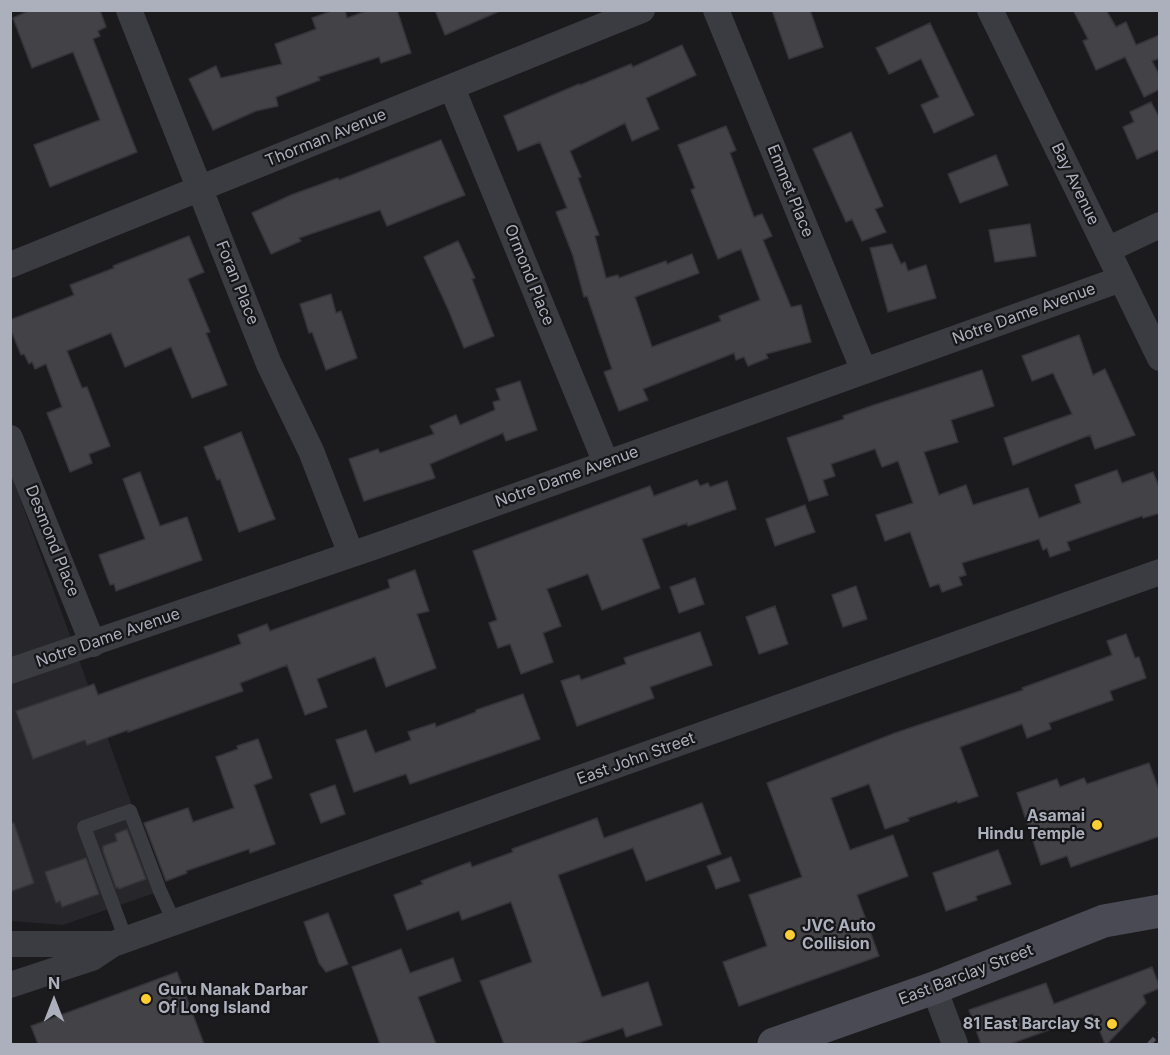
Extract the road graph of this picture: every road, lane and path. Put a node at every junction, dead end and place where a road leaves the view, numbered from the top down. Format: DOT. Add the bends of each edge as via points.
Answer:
graph roads {
  1 [pos="129,10"];
  2 [pos="642,10"];
  3 [pos="716,10"];
  4 [pos="990,10"];
  5 [pos="452,88"];
  6 [pos="200,189"];
  7 [pos="1160,225"];
  8 [pos="1107,250"];
  9 [pos="10,265"];
  10 [pos="1121,279"];
  11 [pos="1160,358"];
  12 [pos="864,371"];
  13 [pos="10,438"];
  14 [pos="606,463"];
  15 [pos="351,554"];
  16 [pos="1160,572"];
  17 [pos="93,644"];
  18 [pos="10,671"];
  19 [pos="1159,911"];
  20 [pos="175,924"];
  21 [pos="119,942"];
  22 [pos="10,944"];
  23 [pos="10,984"];
  24 [pos="934,988"];
  25 [pos="774,1044"];
  26 [pos="955,1044"];
  1 -- 6 [label="street, Foran Place"];
  2 -- 5 [label="street, Thorman Avenue"];
  3 -- 12 [label="street, Emmet Place"];
  4 -- 8 [label="street, Bay Avenue"];
  5 -- 6 [label="street, Thorman Avenue"];
  5 -- 14 [label="street, Ormond Place"];
  6 -- 9 [label="street, Thorman Avenue"];
  6 -- 15 [label="street, Foran Place" via="269,364 311,451"];
  7 -- 8 [label="street"];
  8 -- 10 [label="street, Bay Avenue"];
  10 -- 11 [label="street, Bay Avenue"];
  10 -- 12 [label="street, Notre Dame Avenue"];
  12 -- 14 [label="street, Notre Dame Avenue"];
  13 -- 17 [label="street, Desmond Place"];
  14 -- 15 [label="street, Notre Dame Avenue"];
  15 -- 17 [label="street, Notre Dame Avenue"];
  16 -- 20 [label="street, East John Street"];
  17 -- 18 [label="street, Notre Dame Avenue"];
  19 -- 24 [label="main road, East Barclay Street" via="1104,921"];
  20 -- 21 [label="street, East John Street"];
  20 -- 21 [label="lane" via="130,811 84,827"];
  21 -- 22 [label="street, East John Street"];
  21 -- 23 [label="street, East John Street" via="92,958"];
  24 -- 25 [label="main road, East Barclay Street"];
  24 -- 26 [label="street"];
}
